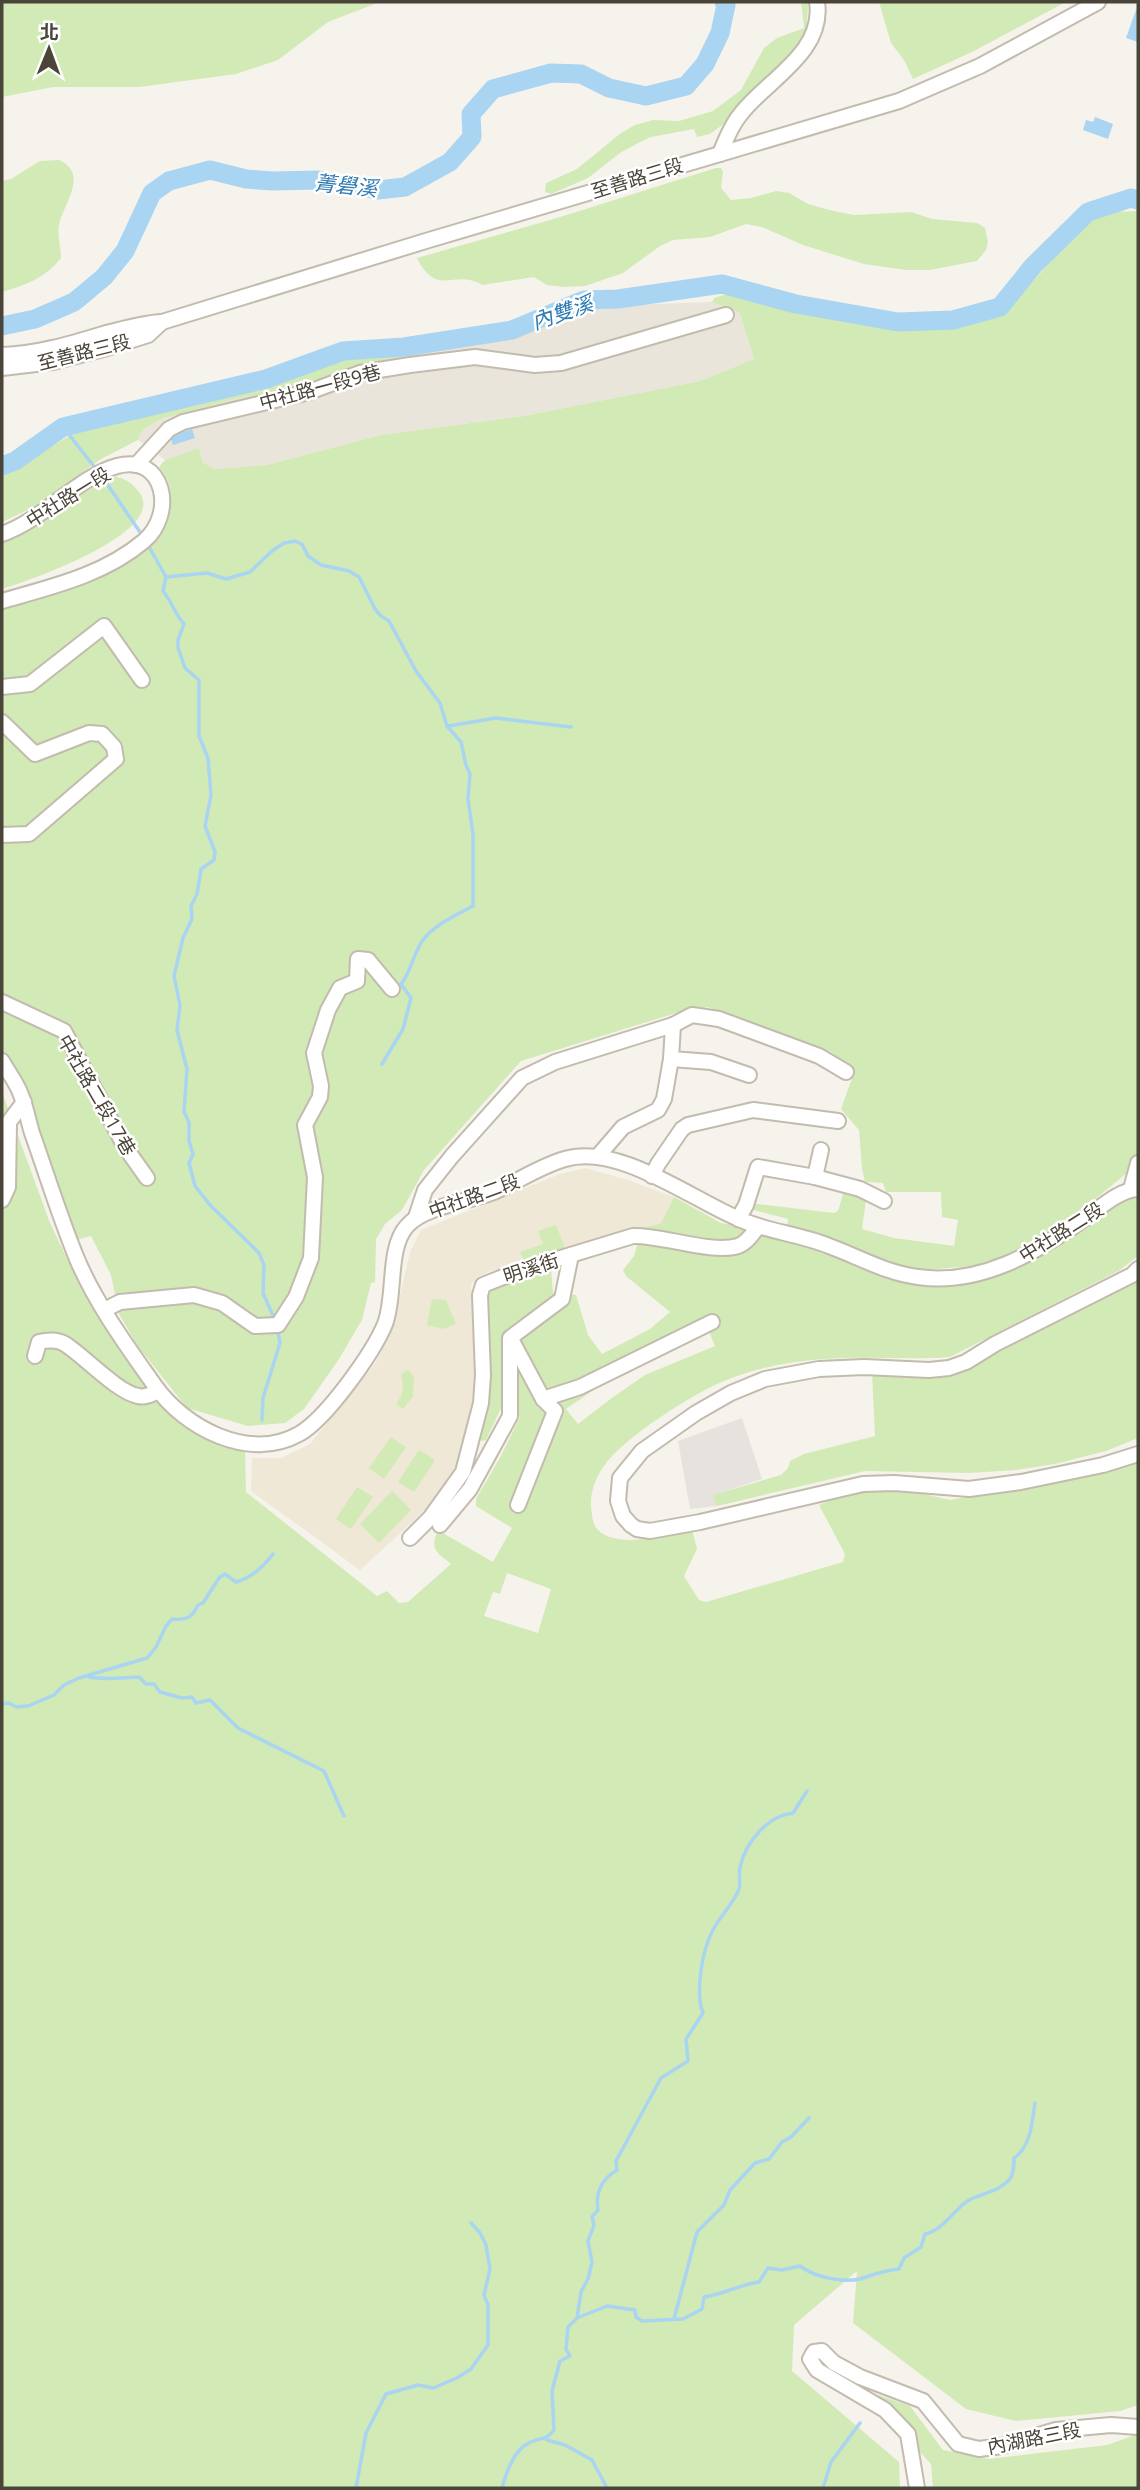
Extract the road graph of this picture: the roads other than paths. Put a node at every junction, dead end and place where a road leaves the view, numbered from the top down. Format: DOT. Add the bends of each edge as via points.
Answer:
graph roads {
  1 [pos="817,2"];
  2 [pos="1098,2"];
  3 [pos="720,154"];
  4 [pos="726,315"];
  5 [pos="162,322"];
  6 [pos="2,355"];
  7 [pos="2,368"];
  8 [pos="136,465"];
  9 [pos="2,534"];
  10 [pos="2,601"];
  11 [pos="142,680"];
  12 [pos="2,687"];
  13 [pos="2,722"];
  14 [pos="2,835"];
  15 [pos="392,989"];
  16 [pos="2,1002"];
  17 [pos="673,1025"];
  18 [pos="671,1059"];
  19 [pos="2,1061"];
  20 [pos="846,1072"];
  21 [pos="749,1075"];
  22 [pos="24,1102"];
  23 [pos="838,1121"];
  24 [pos="821,1150"];
  25 [pos="598,1156"];
  26 [pos="1138,1163"];
  27 [pos="652,1176"];
  28 [pos="815,1177"];
  29 [pos="146,1178"];
  30 [pos="1135,1189"];
  31 [pos="2,1200"];
  32 [pos="884,1201"];
  33 [pos="416,1217"];
  34 [pos="738,1219"];
  35 [pos="758,1227"];
  36 [pos="571,1255"];
  37 [pos="1138,1269"];
  38 [pos="104,1310"];
  39 [pos="712,1322"];
  40 [pos="510,1338"];
  41 [pos="35,1356"];
  42 [pos="158,1391"];
  43 [pos="543,1399"];
  44 [pos="1138,1454"];
  45 [pos="518,1505"];
  46 [pos="440,1525"];
  47 [pos="410,1538"];
  48 [pos="1138,2427"];
  49 [pos="917,2488"];
  1 -- 3 [label="street" via="816,28 801,53 740,115"];
  2 -- 3 [label="street, 至善路三段" via="980,66 899,101"];
  3 -- 5 [label="street, 至善路三段"];
  4 -- 8 [label="street, 中社路一段9巷" via="561,363 535,365 475,357 360,373 309,392 183,422 169,429"];
  5 -- 6 [label="street, 至善路三段"];
  5 -- 7 [label="street, 至善路三段" via="148,335 107,348 53,362"];
  8 -- 9 [label="street, 中社路一段" via="118,466 97,475 19,528"];
  8 -- 10 [label="street, 中社路一段" via="154,475 164,505 159,522 146,539 114,562 80,578"];
  11 -- 12 [label="street" via="104,626 30,684"];
  13 -- 14 [label="street" via="35,754 89,733 102,734 114,747 116,759 29,834"];
  15 -- 38 [label="street" via="368,960 358,959 357,981 340,988 328,1010 314,1053 320,1097 305,1125 315,1177 311,1258 296,1297 278,1325 255,1326 222,1303 194,1294 120,1302"];
  16 -- 29 [label="street, 中社路二段17巷" via="64,1031"];
  17 -- 18 [label="street"];
  17 -- 20 [label="street" via="692,1015 719,1019 819,1056"];
  17 -- 33 [label="street" via="555,1062 522,1078 425,1190"];
  18 -- 21 [label="street" via="711,1062"];
  18 -- 25 [label="street" via="658,1110 623,1127"];
  19 -- 22 [label="street, 中社路二段"];
  22 -- 31 [label="street" via="9,1122 8,1187"];
  22 -- 38 [label="street, 中社路二段" via="79,1263"];
  23 -- 27 [label="street" via="752,1110 688,1125"];
  24 -- 28 [label="street"];
  25 -- 27 [label="street, 中社路二段"];
  25 -- 33 [label="street, 中社路二段" via="563,1159 493,1192"];
  26 -- 30 [label="street"];
  27 -- 34 [label="street, 中社路二段"];
  28 -- 32 [label="street"];
  28 -- 34 [label="street" via="758,1167"];
  30 -- 35 [label="street, 中社路二段" via="1011,1263 943,1279 894,1272 827,1244"];
  33 -- 42 [label="street, 中社路二段" via="397,1243 387,1319 377,1342 359,1370 301,1433 259,1445 239,1442 193,1423"];
  34 -- 35 [label="street, 中社路二段"];
  35 -- 36 [label="street, 明溪街" via="737,1246 671,1242 649,1235"];
  36 -- 40 [label="street" via="562,1299"];
  36 -- 47 [label="street, 明溪街" via="483,1285 484,1375 463,1472"];
  37 -- 44 [label="street" via="949,1368 819,1369 765,1379 731,1393 642,1451 620,1478 618,1501 631,1525 650,1531 863,1484 969,1489 1021,1482"];
  38 -- 42 [label="street, 中社路二段"];
  39 -- 43 [label="street" via="580,1387"];
  40 -- 43 [label="street"];
  40 -- 46 [label="street" via="510,1416 470,1489"];
  41 -- 42 [label="street" via="39,1342 51,1339 64,1343 135,1395"];
  43 -- 45 [label="street" via="555,1411"];
  48 -- 49 [label="street, 內湖路三段" via="1056,2430 979,2449 958,2444 923,2401 860,2377 822,2351 814,2353 810,2360 817,2370 885,2410 908,2434"];
}
